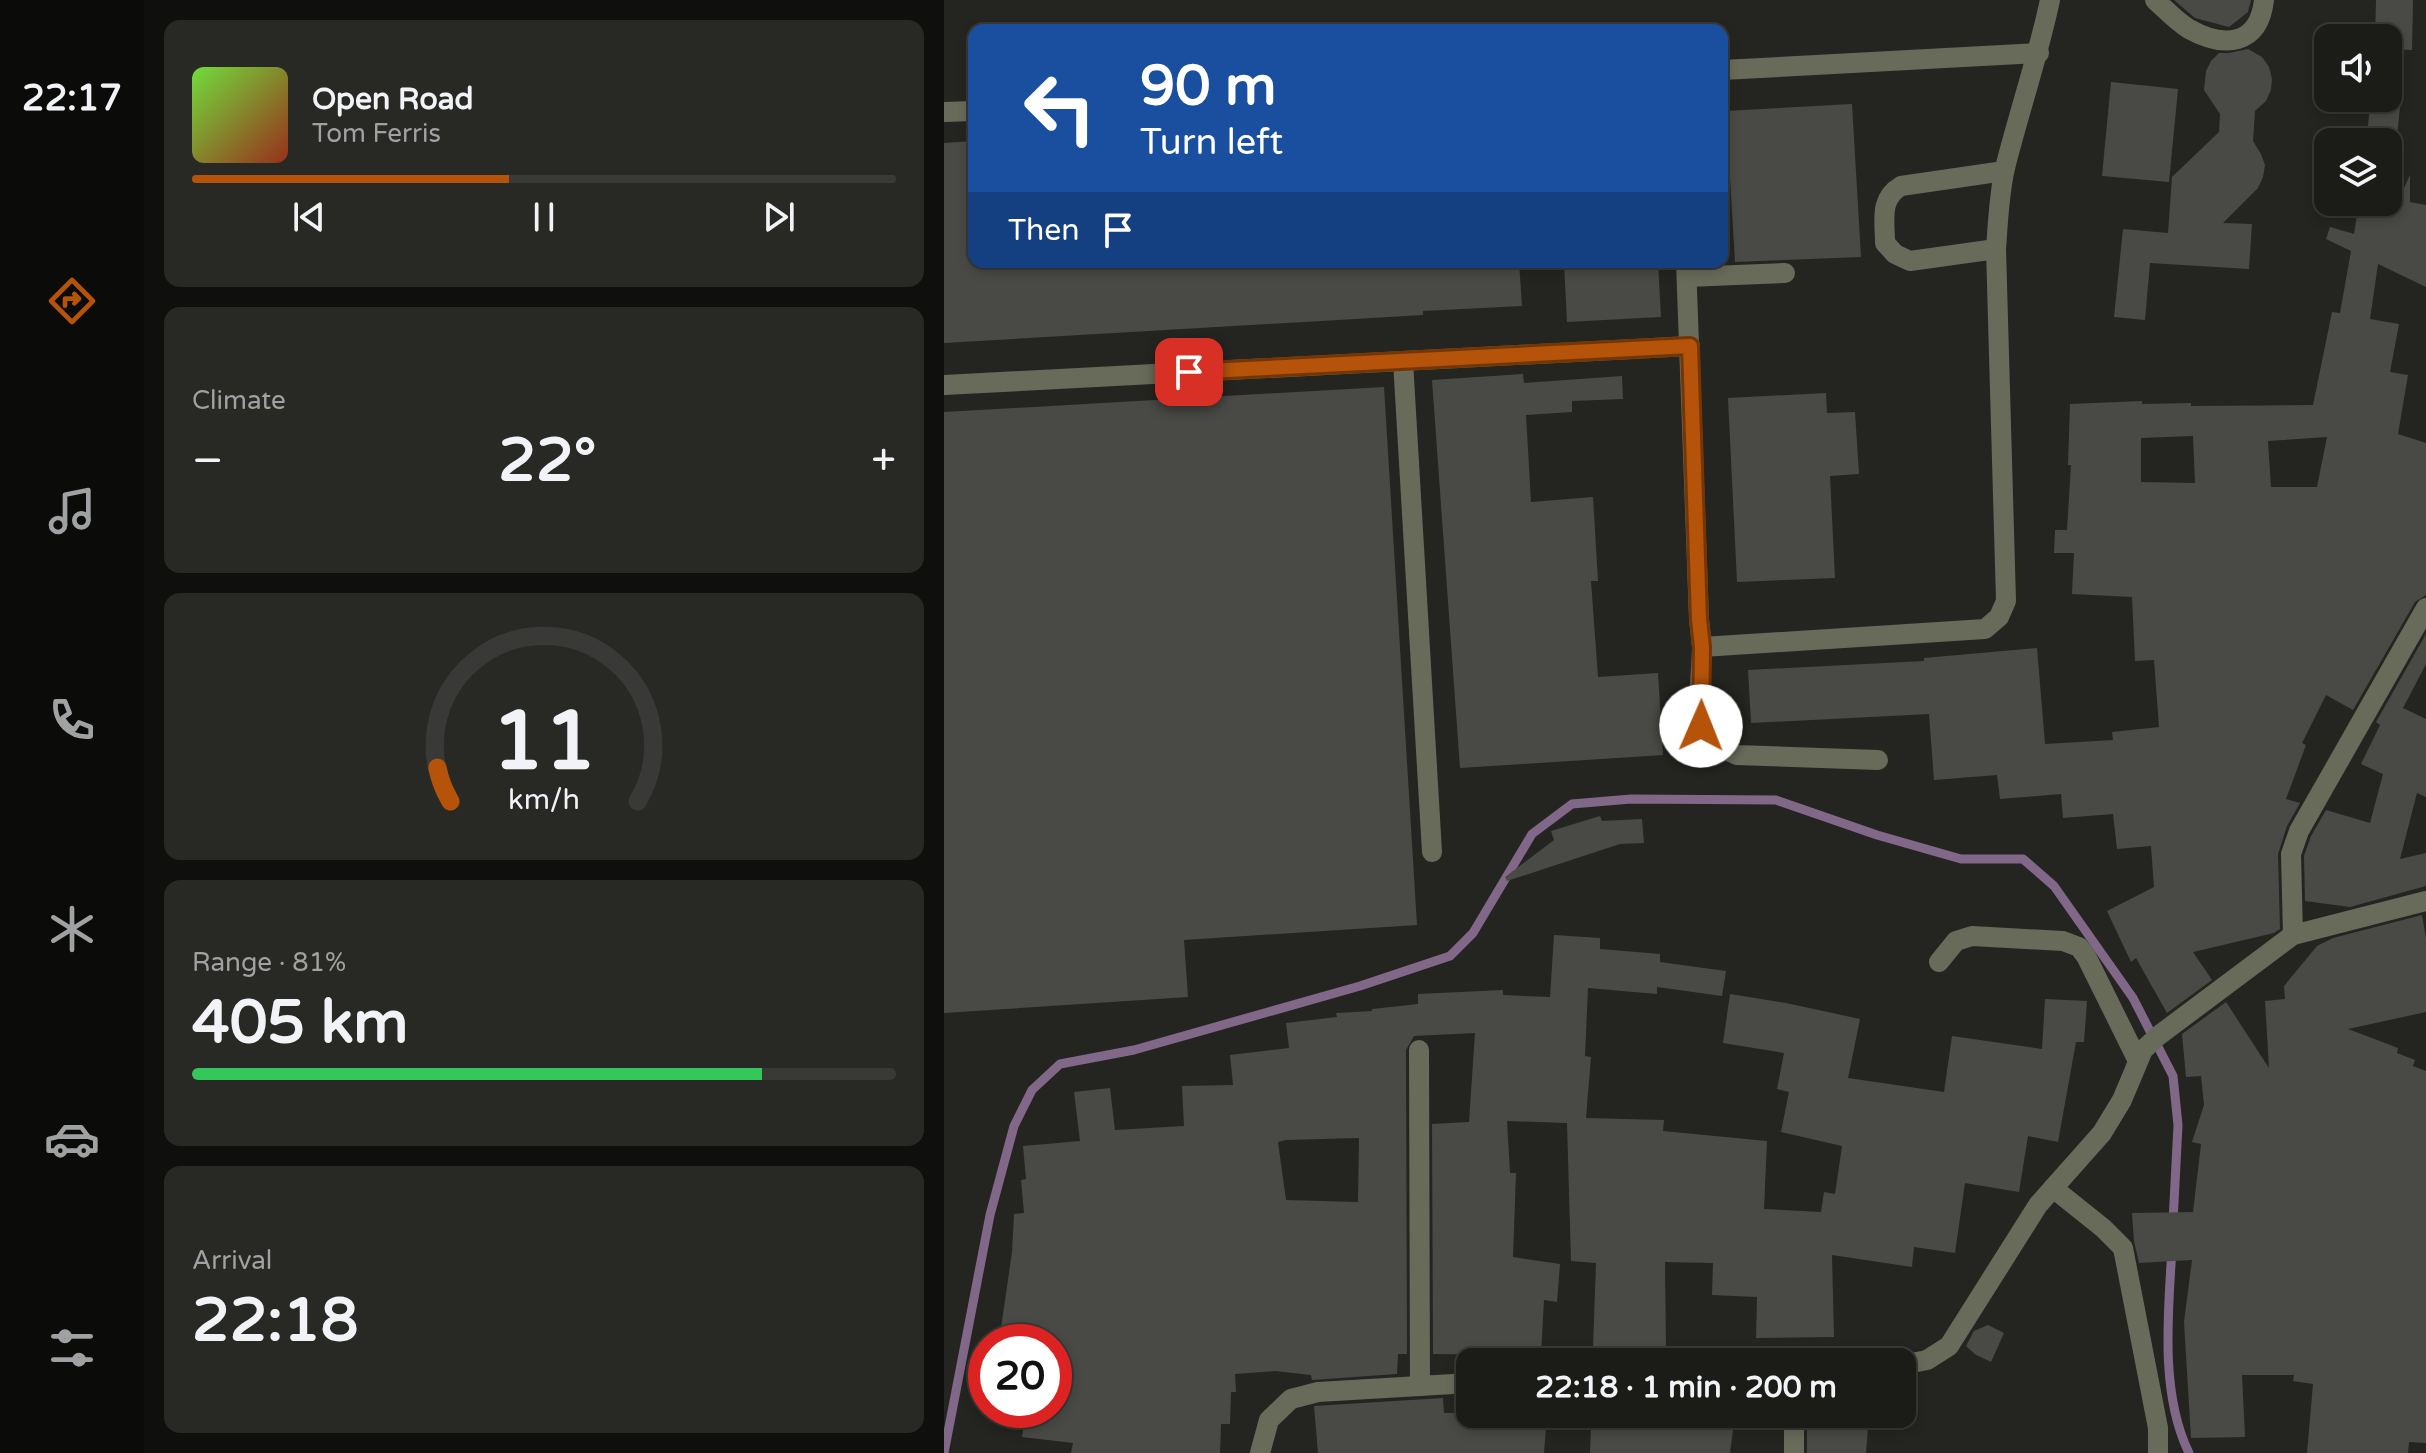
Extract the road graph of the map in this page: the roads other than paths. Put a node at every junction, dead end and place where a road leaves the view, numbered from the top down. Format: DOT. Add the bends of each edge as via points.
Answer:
graph roads {
  1 [pos="2050,0"];
  2 [pos="2155,0"];
  3 [pos="2264,0"];
  4 [pos="2039,53"];
  5 [pos="1728,70"];
  6 [pos="968,111"];
  7 [pos="944,112"];
  8 [pos="2004,171"];
  9 [pos="1996,249"];
  10 [pos="1687,269"];
  11 [pos="1785,273"];
  12 [pos="1690,346"];
  13 [pos="1403,361"];
  14 [pos="944,385"];
  15 [pos="2426,608"];
  16 [pos="1702,647"];
  17 [pos="1878,760"];
  18 [pos="1432,852"];
  19 [pos="2426,901"];
  20 [pos="2293,935"];
  21 [pos="1939,962"];
  22 [pos="1419,1050"];
  23 [pos="2140,1056"];
  24 [pos="2053,1188"];
  25 [pos="1916,1362"];
  26 [pos="1456,1384"];
  27 [pos="1420,1386"];
  28 [pos="1794,1428"];
  29 [pos="1260,1453"];
  30 [pos="1794,1453"];
  31 [pos="2158,1453"];
  1 -- 4 [label="street"];
  2 -- 3 [label="street" via="2188,29 2215,39 2246,38 2256,28"];
  4 -- 5 [label="street"];
  4 -- 8 [label="street"];
  6 -- 7 [label="street"];
  8 -- 9 [label="street"];
  8 -- 9 [label="street" via="1901,186 1884,204 1885,243 1910,261"];
  9 -- 16 [label="street" via="2006,601 1999,617 1985,629 1967,631"];
  10 -- 11 [label="street"];
  10 -- 12 [label="street"];
  12 -- 13 [label="street"];
  12 -- 16 [label="street"];
  13 -- 14 [label="street"];
  13 -- 18 [label="street"];
  15 -- 20 [label="street" via="2299,831 2291,854"];
  16 -- 17 [label="street" via="1701,726 1722,748 1737,755"];
  19 -- 20 [label="street"];
  20 -- 23 [label="street" via="2170,1025"];
  21 -- 23 [label="street" via="1956,941 1972,936 2063,941 2079,947"];
  22 -- 27 [label="street"];
  23 -- 24 [label="street" via="2102,1133"];
  24 -- 25 [label="street" via="1949,1346"];
  24 -- 31 [label="street" via="2123,1248 2158,1428"];
  26 -- 27 [label="street"];
  27 -- 29 [label="street" via="1318,1392 1291,1399 1269,1420"];
  28 -- 30 [label="street"];
}
